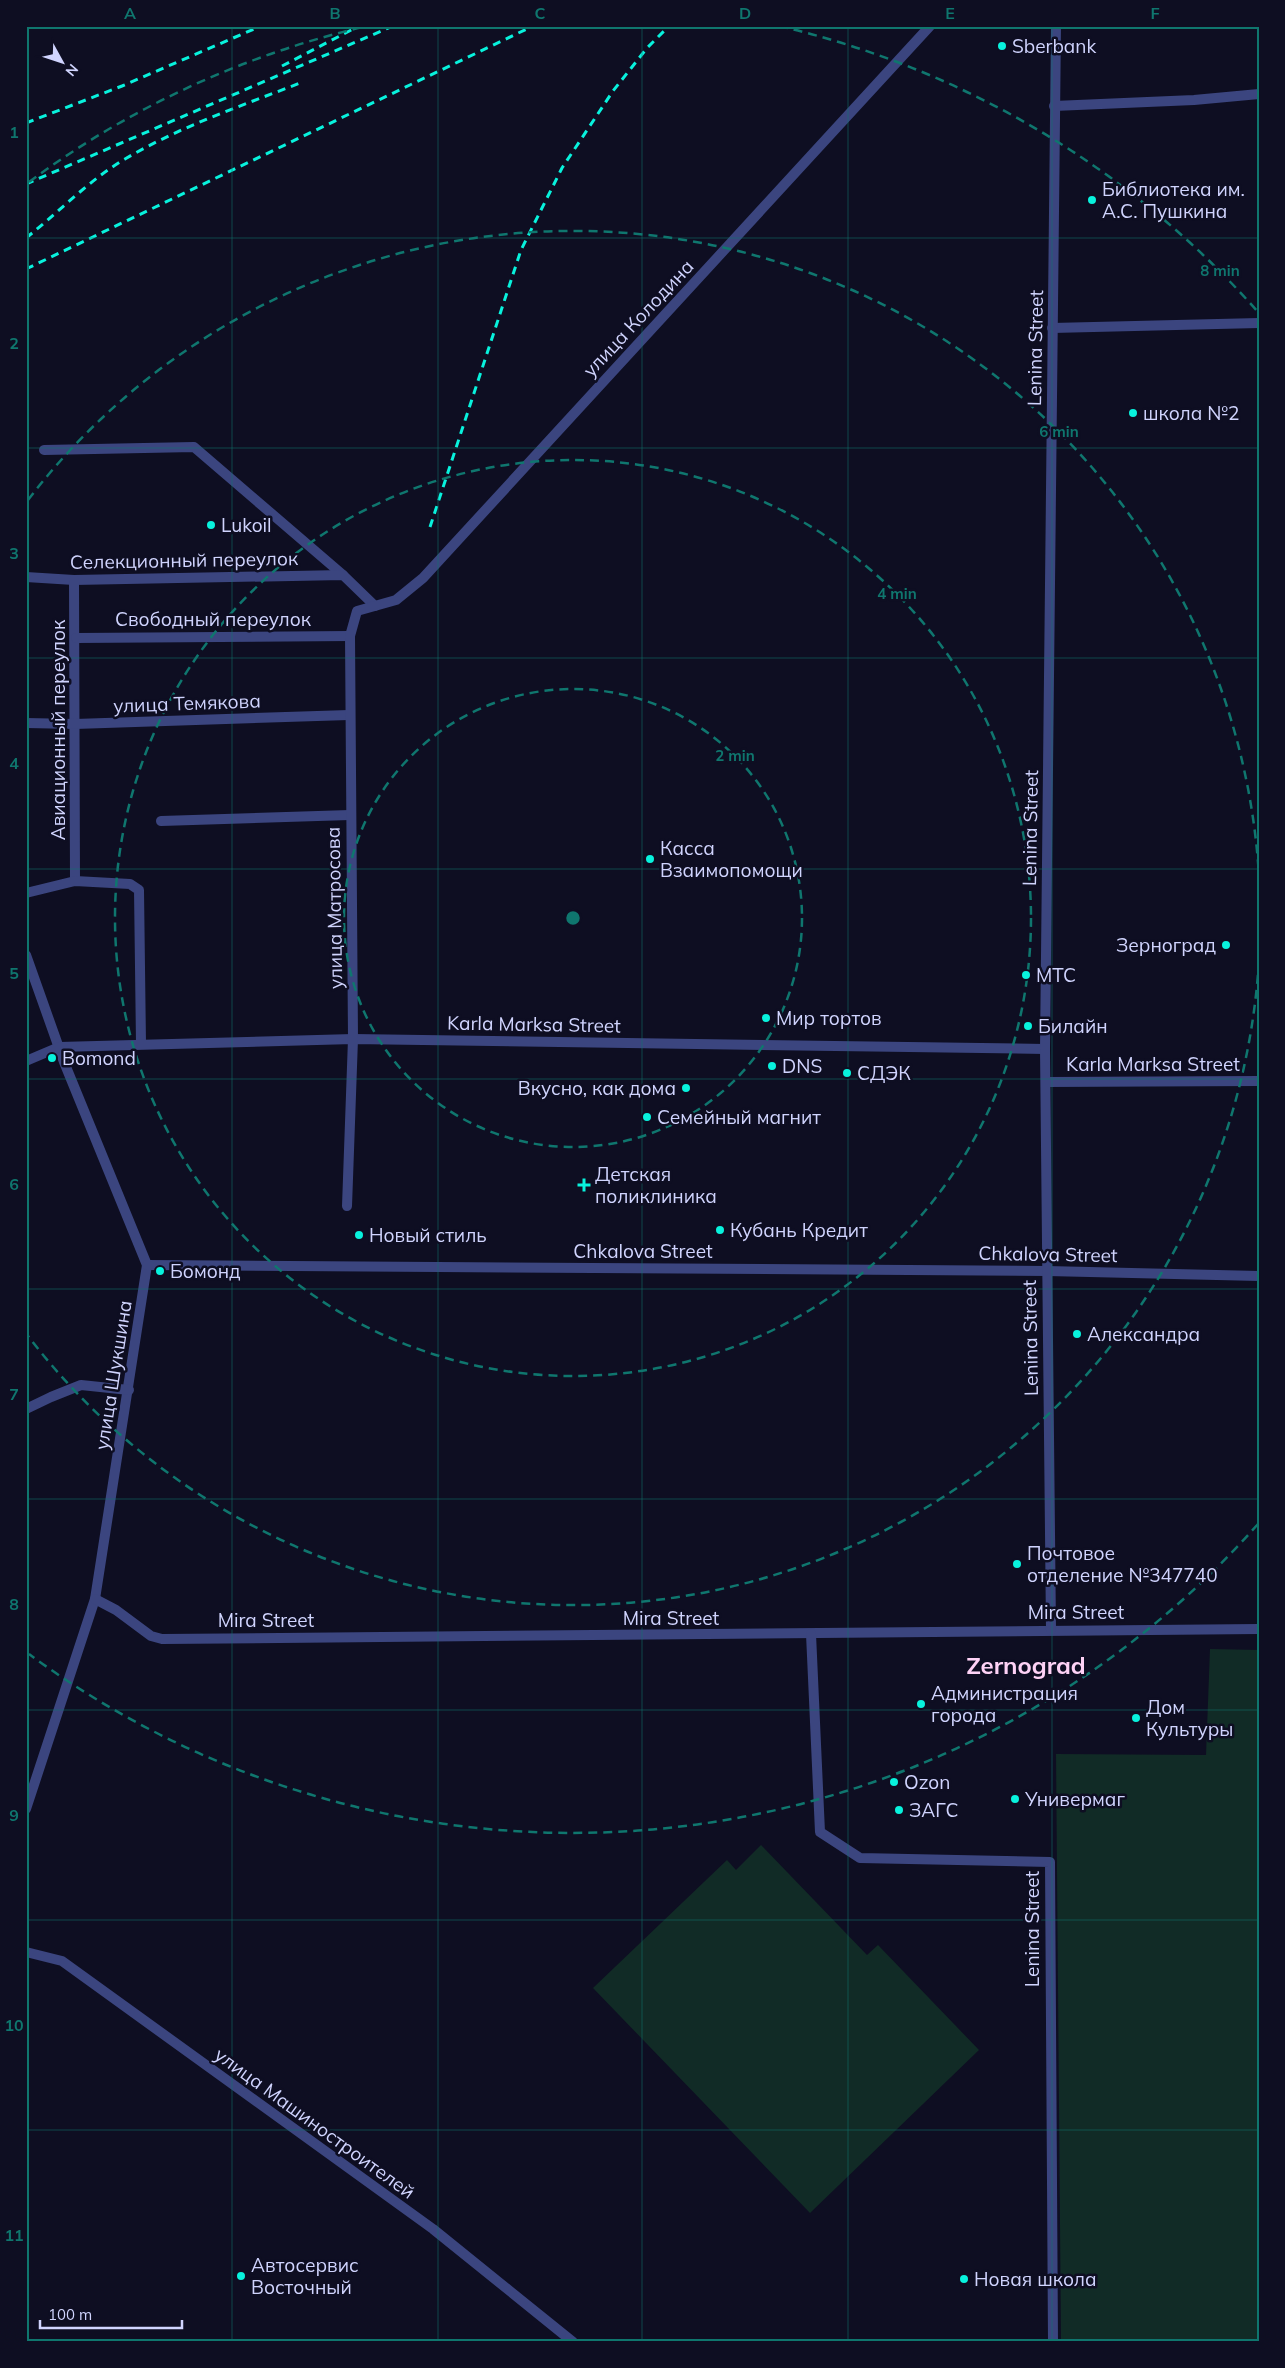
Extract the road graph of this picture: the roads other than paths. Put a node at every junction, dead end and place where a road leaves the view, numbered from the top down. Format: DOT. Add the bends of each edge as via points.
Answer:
graph roads {
  1 [pos="930,26"];
  2 [pos="1056,26"];
  3 [pos="1259,94"];
  4 [pos="1054,106"];
  5 [pos="1259,323"];
  6 [pos="1052,328"];
  7 [pos="44,450"];
  8 [pos="343,575"];
  9 [pos="26,577"];
  10 [pos="74,580"];
  11 [pos="375,606"];
  12 [pos="357,611"];
  13 [pos="350,636"];
  14 [pos="76,638"];
  15 [pos="349,715"];
  16 [pos="26,723"];
  17 [pos="75,724"];
  18 [pos="350,815"];
  19 [pos="161,821"];
  20 [pos="75,881"];
  21 [pos="26,893"];
  22 [pos="26,955"];
  23 [pos="353,1039"];
  24 [pos="141,1044"];
  25 [pos="59,1047"];
  26 [pos="1045,1049"];
  27 [pos="26,1061"];
  28 [pos="1259,1081"];
  29 [pos="1047,1082"];
  30 [pos="347,1206"];
  31 [pos="147,1265"];
  32 [pos="1047,1271"];
  33 [pos="1259,1276"];
  34 [pos="129,1390"];
  35 [pos="26,1409"];
  36 [pos="95,1599"];
  37 [pos="1259,1629"];
  38 [pos="1051,1630"];
  39 [pos="811,1634"];
  40 [pos="26,1810"];
  41 [pos="26,1952"];
  42 [pos="573,2342"];
  43 [pos="1053,2342"];
  1 -- 11 [label="street, улица Колодина" via="424,578 396,600"];
  2 -- 4 [label="street, Lenina Street"];
  3 -- 4 [label="street"];
  4 -- 6 [label="street, Lenina Street"];
  5 -- 6 [label="street"];
  6 -- 26 [label="street, Lenina Street"];
  7 -- 8 [label="street, Селекционный переулок" via="194,447"];
  8 -- 10 [label="street, Селекционный переулок"];
  8 -- 11 [label="street, Селекционный переулок"];
  9 -- 10 [label="street, Селекционный переулок"];
  10 -- 14 [label="street, Авиационный переулок"];
  11 -- 12 [label="street, улица Колодина"];
  12 -- 13 [label="street, улица Матросова"];
  13 -- 14 [label="street, Свободный переулок"];
  13 -- 15 [label="street, улица Матросова"];
  14 -- 17 [label="street, Авиационный переулок"];
  15 -- 17 [label="street, улица Темякова"];
  15 -- 18 [label="street, улица Матросова"];
  16 -- 17 [label="street, улица Темякова"];
  17 -- 20 [label="street, Авиационный переулок"];
  18 -- 19 [label="street"];
  18 -- 23 [label="street, улица Матросова"];
  20 -- 21 [label="street"];
  20 -- 24 [label="street" via="130,884 139,890"];
  22 -- 25 [label="street"];
  23 -- 24 [label="street, Karla Marksa Street"];
  23 -- 26 [label="street, Karla Marksa Street"];
  23 -- 30 [label="street, улица Матросова"];
  24 -- 25 [label="street, Karla Marksa Street"];
  25 -- 27 [label="street, Karla Marksa Street"];
  25 -- 31 [label="street"];
  26 -- 29 [label="street, Lenina Street"];
  28 -- 29 [label="street, Karla Marksa Street"];
  29 -- 32 [label="street, Lenina Street"];
  31 -- 32 [label="street, Chkalova Street"];
  31 -- 34 [label="street, улица Шукшина"];
  32 -- 33 [label="street, Chkalova Street"];
  32 -- 38 [label="street, Lenina Street"];
  34 -- 35 [label="street" via="81,1385"];
  34 -- 36 [label="street, улица Шукшина"];
  36 -- 39 [label="street, Mira Street" via="151,1636 162,1639"];
  36 -- 40 [label="street, улица Шукшина"];
  37 -- 38 [label="street, Mira Street"];
  38 -- 39 [label="street, Mira Street"];
  39 -- 43 [label="street, Lenina Street" via="820,1832 860,1858 1050,1862"];
  41 -- 42 [label="street, улица Машиностроителей" via="62,1961 432,2229"];
}
